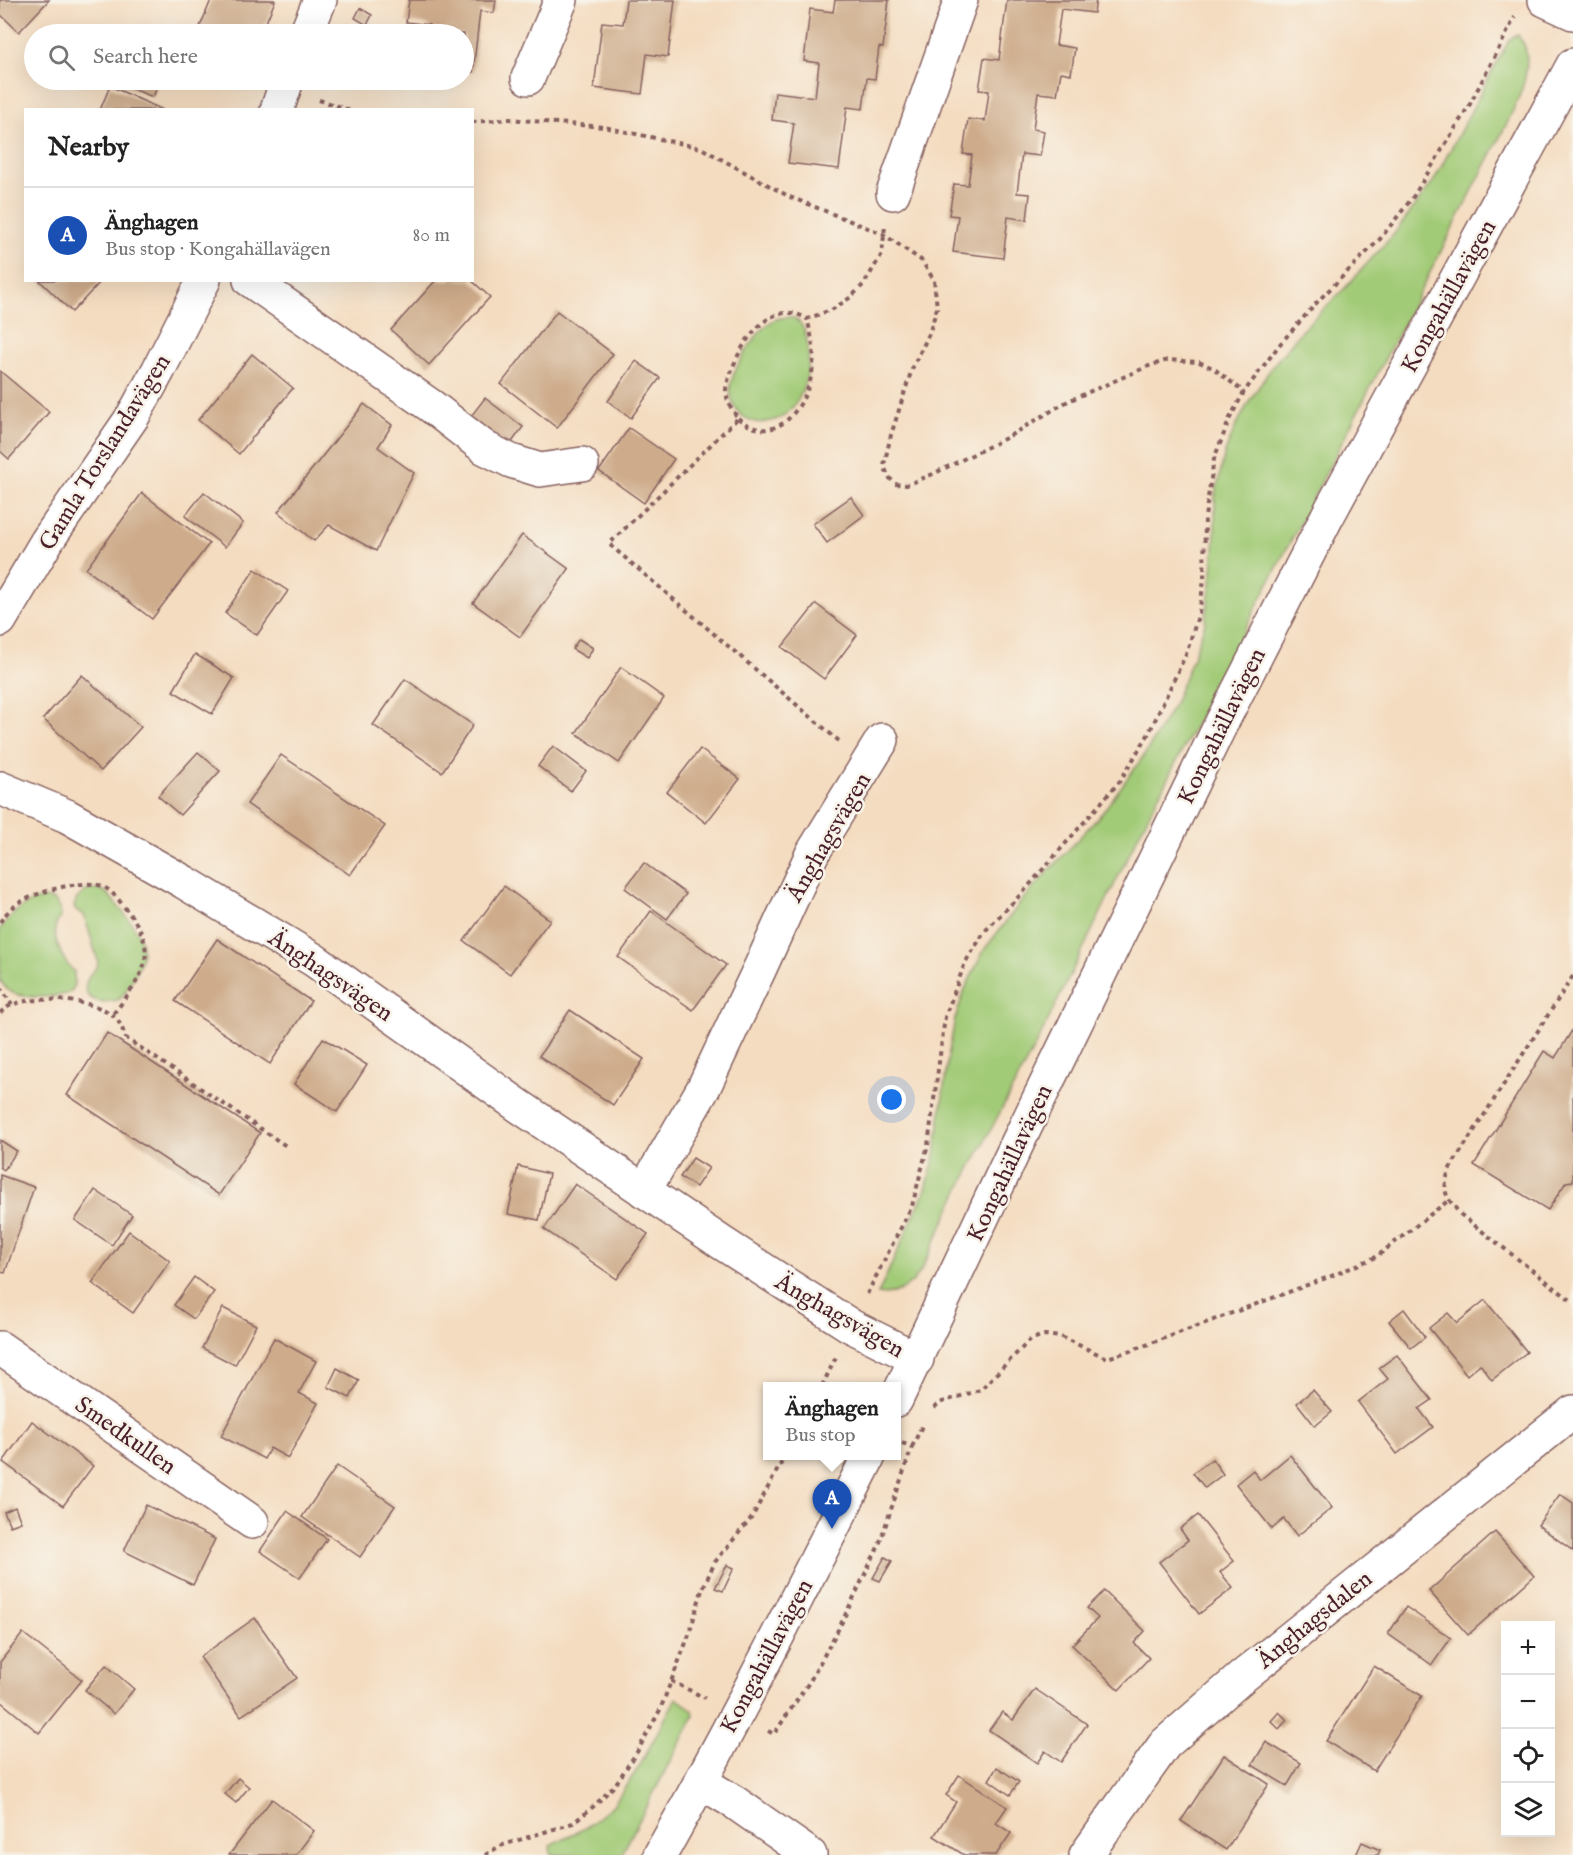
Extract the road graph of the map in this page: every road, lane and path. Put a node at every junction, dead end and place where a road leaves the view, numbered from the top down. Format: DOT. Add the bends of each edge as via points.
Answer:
graph roads {
  1 [pos="320,0"];
  2 [pos="561,0"];
  3 [pos="961,0"];
  4 [pos="1532,5"];
  5 [pos="1573,13"];
  6 [pos="310,24"];
  7 [pos="1573,65"];
  8 [pos="528,78"];
  9 [pos="284,90"];
  10 [pos="278,108"];
  11 [pos="474,122"];
  12 [pos="893,193"];
  13 [pos="884,234"];
  14 [pos="203,282"];
  15 [pos="253,282"];
  16 [pos="807,319"];
  17 [pos="1244,392"];
  18 [pos="738,418"];
  19 [pos="582,464"];
  20 [pos="0,621"];
  21 [pos="882,740"];
  22 [pos="840,742"];
  23 [pos="0,788"];
  24 [pos="0,922"];
  25 [pos="1573,976"];
  26 [pos="0,987"];
  27 [pos="12,1005"];
  28 [pos="0,1013"];
  29 [pos="112,1015"];
  30 [pos="286,1146"];
  31 [pos="644,1191"];
  32 [pos="1449,1200"];
  33 [pos="1573,1302"];
  34 [pos="851,1326"];
  35 [pos="0,1348"];
  36 [pos="917,1359"];
  37 [pos="824,1382"];
  38 [pos="901,1392"];
  39 [pos="1573,1412"];
  40 [pos="928,1414"];
  41 [pos="924,1422"];
  42 [pos="912,1447"];
  43 [pos="782,1460"];
  44 [pos="866,1460"];
  45 [pos="252,1522"];
  46 [pos="701,1782"];
  47 [pos="485,1855"];
  48 [pos="660,1855"];
  49 [pos="810,1855"];
  50 [pos="1086,1855"];
  1 -- 6 [label="street"];
  2 -- 8 [label="street"];
  3 -- 12 [label="street"];
  4 -- 5 [label="street"];
  4 -- 17 [label="path" via="1413,197 1380,238 1280,344"];
  7 -- 36 [label="street, Kongahällavägen" via="1327,517 1242,684"];
  9 -- 10 [label="street"];
  11 -- 13 [label="path" via="509,119 604,127 701,148 790,197"];
  12 -- 13 [label="path"];
  13 -- 16 [label="path" via="882,254 864,284 833,309"];
  13 -- 17 [label="path" via="921,260 934,280 936,308 930,334 912,369 884,465 895,484 907,485 933,474 1006,438 1068,401 1168,360 1198,362 1213,368"];
  14 -- 20 [label="street, Gamla Torslandavägen" via="133,416 47,541"];
  15 -- 19 [label="street" via="485,448 540,470"];
  16 -- 18 [label="path" via="797,313 778,314 747,339 727,381 729,403"];
  16 -- 18 [label="path" via="813,367 796,412 786,422 761,430 747,427"];
  17 -- 34 [label="path" via="1214,459 1205,517 1204,580 1186,654 1148,735 1120,781 985,931 965,963 945,1017 928,1145 912,1206"];
  18 -- 22 [label="path" via="609,544"];
  21 -- 31 [label="street, Änghagsvägen" via="812,854 703,1089"];
  23 -- 31 [label="street, Änghagsvägen" via="67,816 314,960"];
  24 -- 29 [label="path" via="15,905 48,891 92,884 113,894 135,922 146,948 138,977"];
  25 -- 32 [label="path" via="1449,1170 1443,1187"];
  26 -- 27 [label="path"];
  27 -- 28 [label="path"];
  27 -- 29 [label="path" via="29,1000 80,1003"];
  29 -- 30 [label="path" via="126,1038"];
  31 -- 34 [label="street, Änghagsvägen"];
  32 -- 33 [label="path" via="1460,1214"];
  32 -- 40 [label="path" via="1376,1257 1130,1351 1107,1358 1061,1337 1045,1335 1031,1339 980,1390 939,1403"];
  34 -- 36 [label="street, Änghagsvägen"];
  34 -- 37 [label="path"];
  35 -- 45 [label="street, Smedkullen"];
  36 -- 38 [label="street, Kongahällavägen"];
  39 -- 50 [label="street, Änghagsdalen" via="1242,1677 1165,1744"];
  41 -- 42 [label="path"];
  43 -- 47 [label="path" via="752,1517 715,1562 660,1710 615,1785 573,1823 500,1846"];
  44 -- 46 [label="street, Kongahällavägen"];
  46 -- 48 [label="street, Kongahällavägen"];
  46 -- 49 [label="street"];
}
